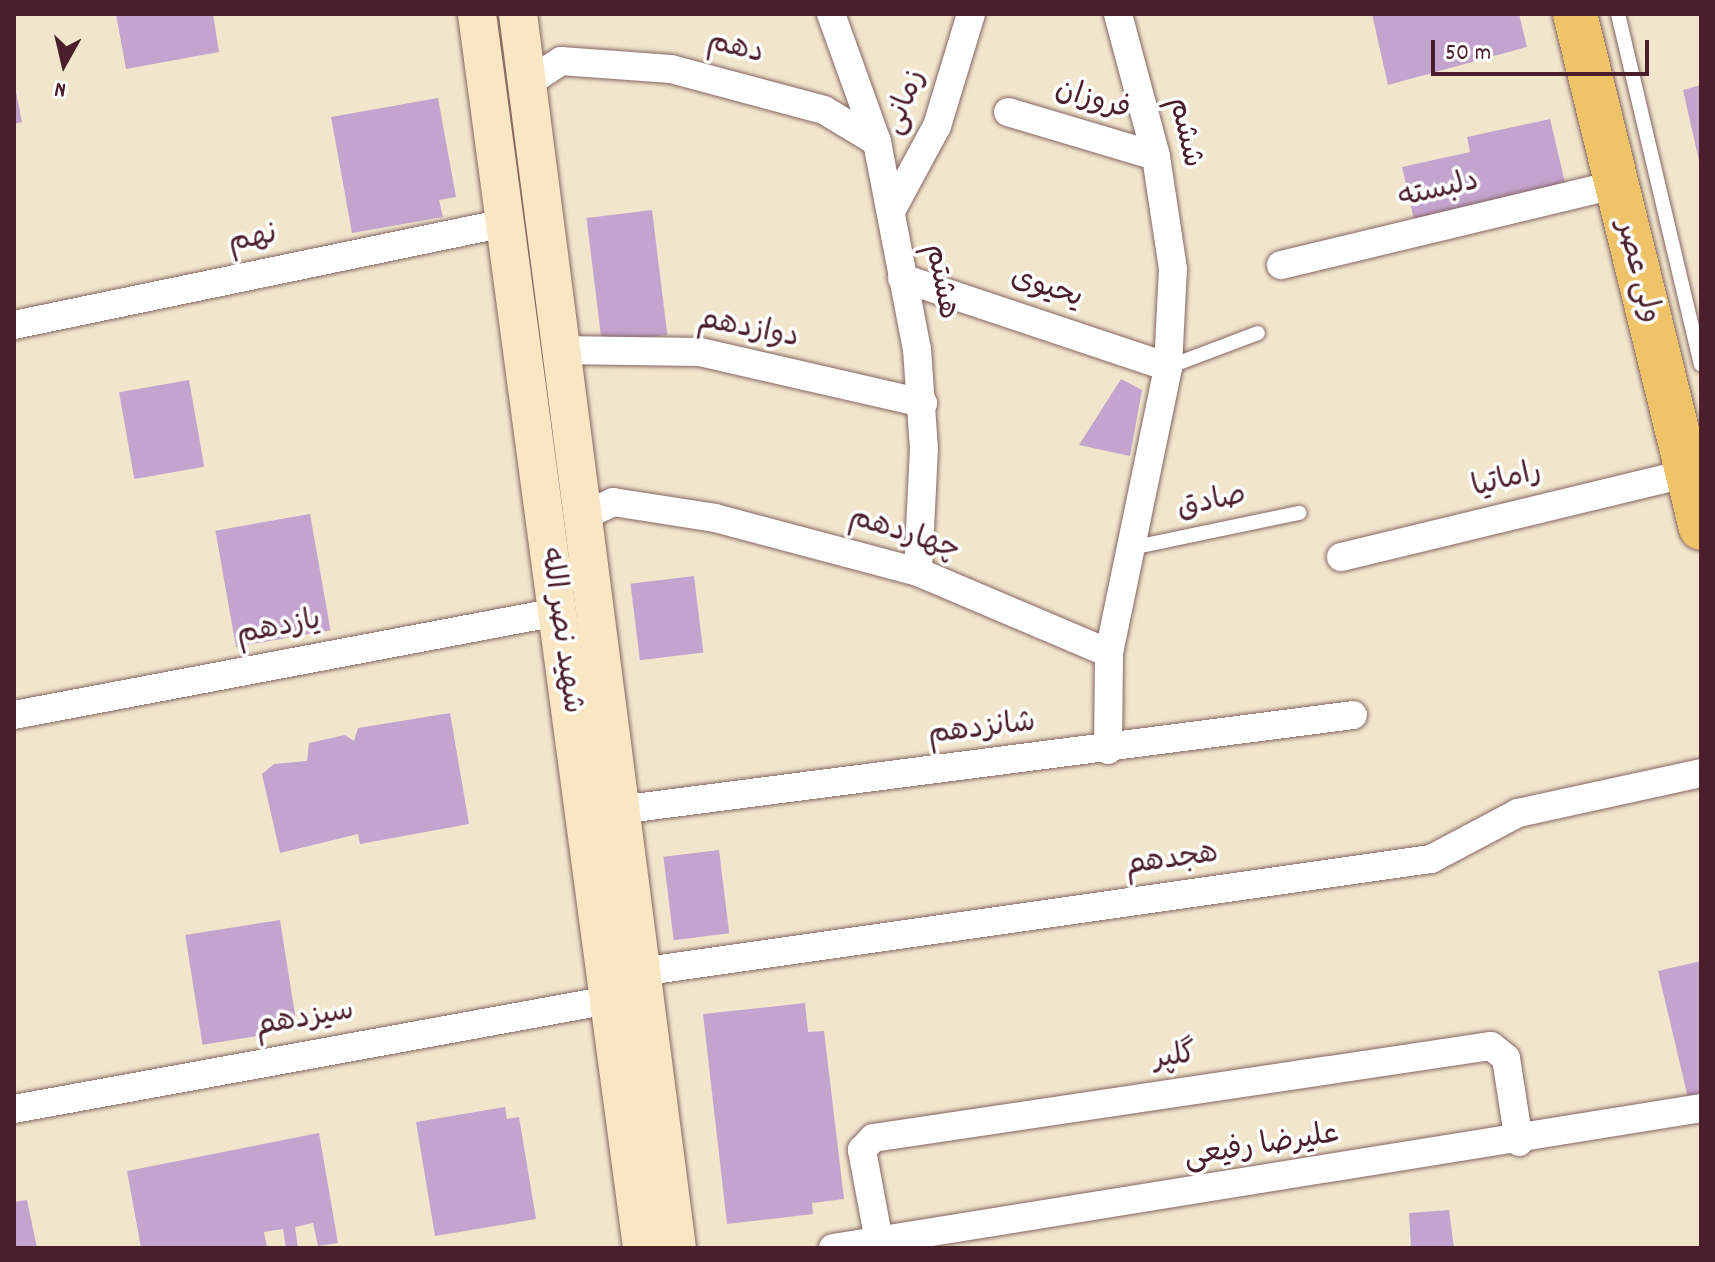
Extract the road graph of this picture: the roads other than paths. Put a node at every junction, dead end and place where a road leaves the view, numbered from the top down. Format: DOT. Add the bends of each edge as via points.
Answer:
graph roads {
  1 [pos="477,14"];
  2 [pos="518,14"];
  3 [pos="831,14"];
  4 [pos="971,14"];
  5 [pos="1118,14"];
  6 [pos="1575,14"];
  7 [pos="1618,14"];
  8 [pos="526,84"];
  9 [pos="1008,112"];
  10 [pos="877,142"];
  11 [pos="1156,156"];
  12 [pos="1613,185"];
  13 [pos="891,211"];
  14 [pos="505,223"];
  15 [pos="1281,265"];
  16 [pos="902,278"];
  17 [pos="14,325"];
  18 [pos="1258,333"];
  19 [pos="558,350"];
  20 [pos="1701,364"];
  21 [pos="1168,367"];
  22 [pos="923,403"];
  23 [pos="1689,473"];
  24 [pos="1299,513"];
  25 [pos="579,518"];
  26 [pos="1701,528"];
  27 [pos="1136,547"];
  28 [pos="1341,557"];
  29 [pos="918,572"];
  30 [pos="557,612"];
  31 [pos="1109,653"];
  32 [pos="14,715"];
  33 [pos="1353,715"];
  34 [pos="1108,750"];
  35 [pos="1701,773"];
  36 [pos="619,810"];
  37 [pos="640,972"];
  38 [pos="609,1000"];
  39 [pos="1701,1108"];
  40 [pos="14,1109"];
  41 [pos="1519,1142"];
  42 [pos="879,1241"];
  43 [pos="841,1247"];
  44 [pos="642,1248"];
  45 [pos="677,1248"];
  1 -- 14 [label="main road, شهید نصر الله"];
  2 -- 8 [label="main road, شهید نصر الله"];
  3 -- 10 [label="street, هشتم"];
  4 -- 13 [label="street, زمانی" via="937,126"];
  5 -- 11 [label="street, ششم"];
  6 -- 12 [label="main road, ولی عصر"];
  7 -- 20 [label="lane"];
  8 -- 10 [label="street, دهم" via="561,61 671,69 824,110"];
  8 -- 19 [label="main road, شهید نصر الله"];
  9 -- 11 [label="street, فروزان"];
  10 -- 13 [label="street, هشتم"];
  11 -- 21 [label="street, ششم" via="1173,269"];
  12 -- 15 [label="street, دلبسته"];
  12 -- 23 [label="main road, ولی عصر"];
  13 -- 16 [label="street, هشتم"];
  14 -- 17 [label="street, نهم"];
  14 -- 30 [label="main road, شهید نصر الله"];
  16 -- 21 [label="street, یحیوی"];
  16 -- 22 [label="street, هشتم"];
  18 -- 21 [label="lane"];
  19 -- 22 [label="street, دوازدهم" via="700,352"];
  19 -- 25 [label="main road, شهید نصر الله"];
  21 -- 27 [label="street, ششم"];
  22 -- 29 [label="street, هشتم"];
  23 -- 26 [label="main road, ولی عصر"];
  23 -- 28 [label="street, راماتیا"];
  24 -- 27 [label="lane, صادق"];
  25 -- 29 [label="street, چهاردهم" via="599,503 663,507"];
  25 -- 36 [label="main road, شهید نصر الله"];
  27 -- 31 [label="street, ششم"];
  29 -- 31 [label="street, چهاردهم"];
  30 -- 32 [label="street, یازدهم"];
  30 -- 38 [label="main road, شهید نصر الله"];
  31 -- 34 [label="street"];
  33 -- 34 [label="street, شانزدهم"];
  34 -- 36 [label="street, شانزدهم"];
  35 -- 37 [label="street, هجدهم" via="1518,813 1431,859"];
  36 -- 37 [label="main road, شهید نصر الله"];
  37 -- 45 [label="main road, شهید نصر الله"];
  38 -- 40 [label="street, سیزدهم"];
  38 -- 44 [label="main road, شهید نصر الله"];
  39 -- 41 [label="street, علیرضا رفیعی"];
  41 -- 42 [label="street, علیرضا رفیعی"];
  41 -- 42 [label="street, گلپر" via="1506,1058 1491,1046 873,1138 862,1150"];
  42 -- 43 [label="street, علیرضا رفیعی"];
}
